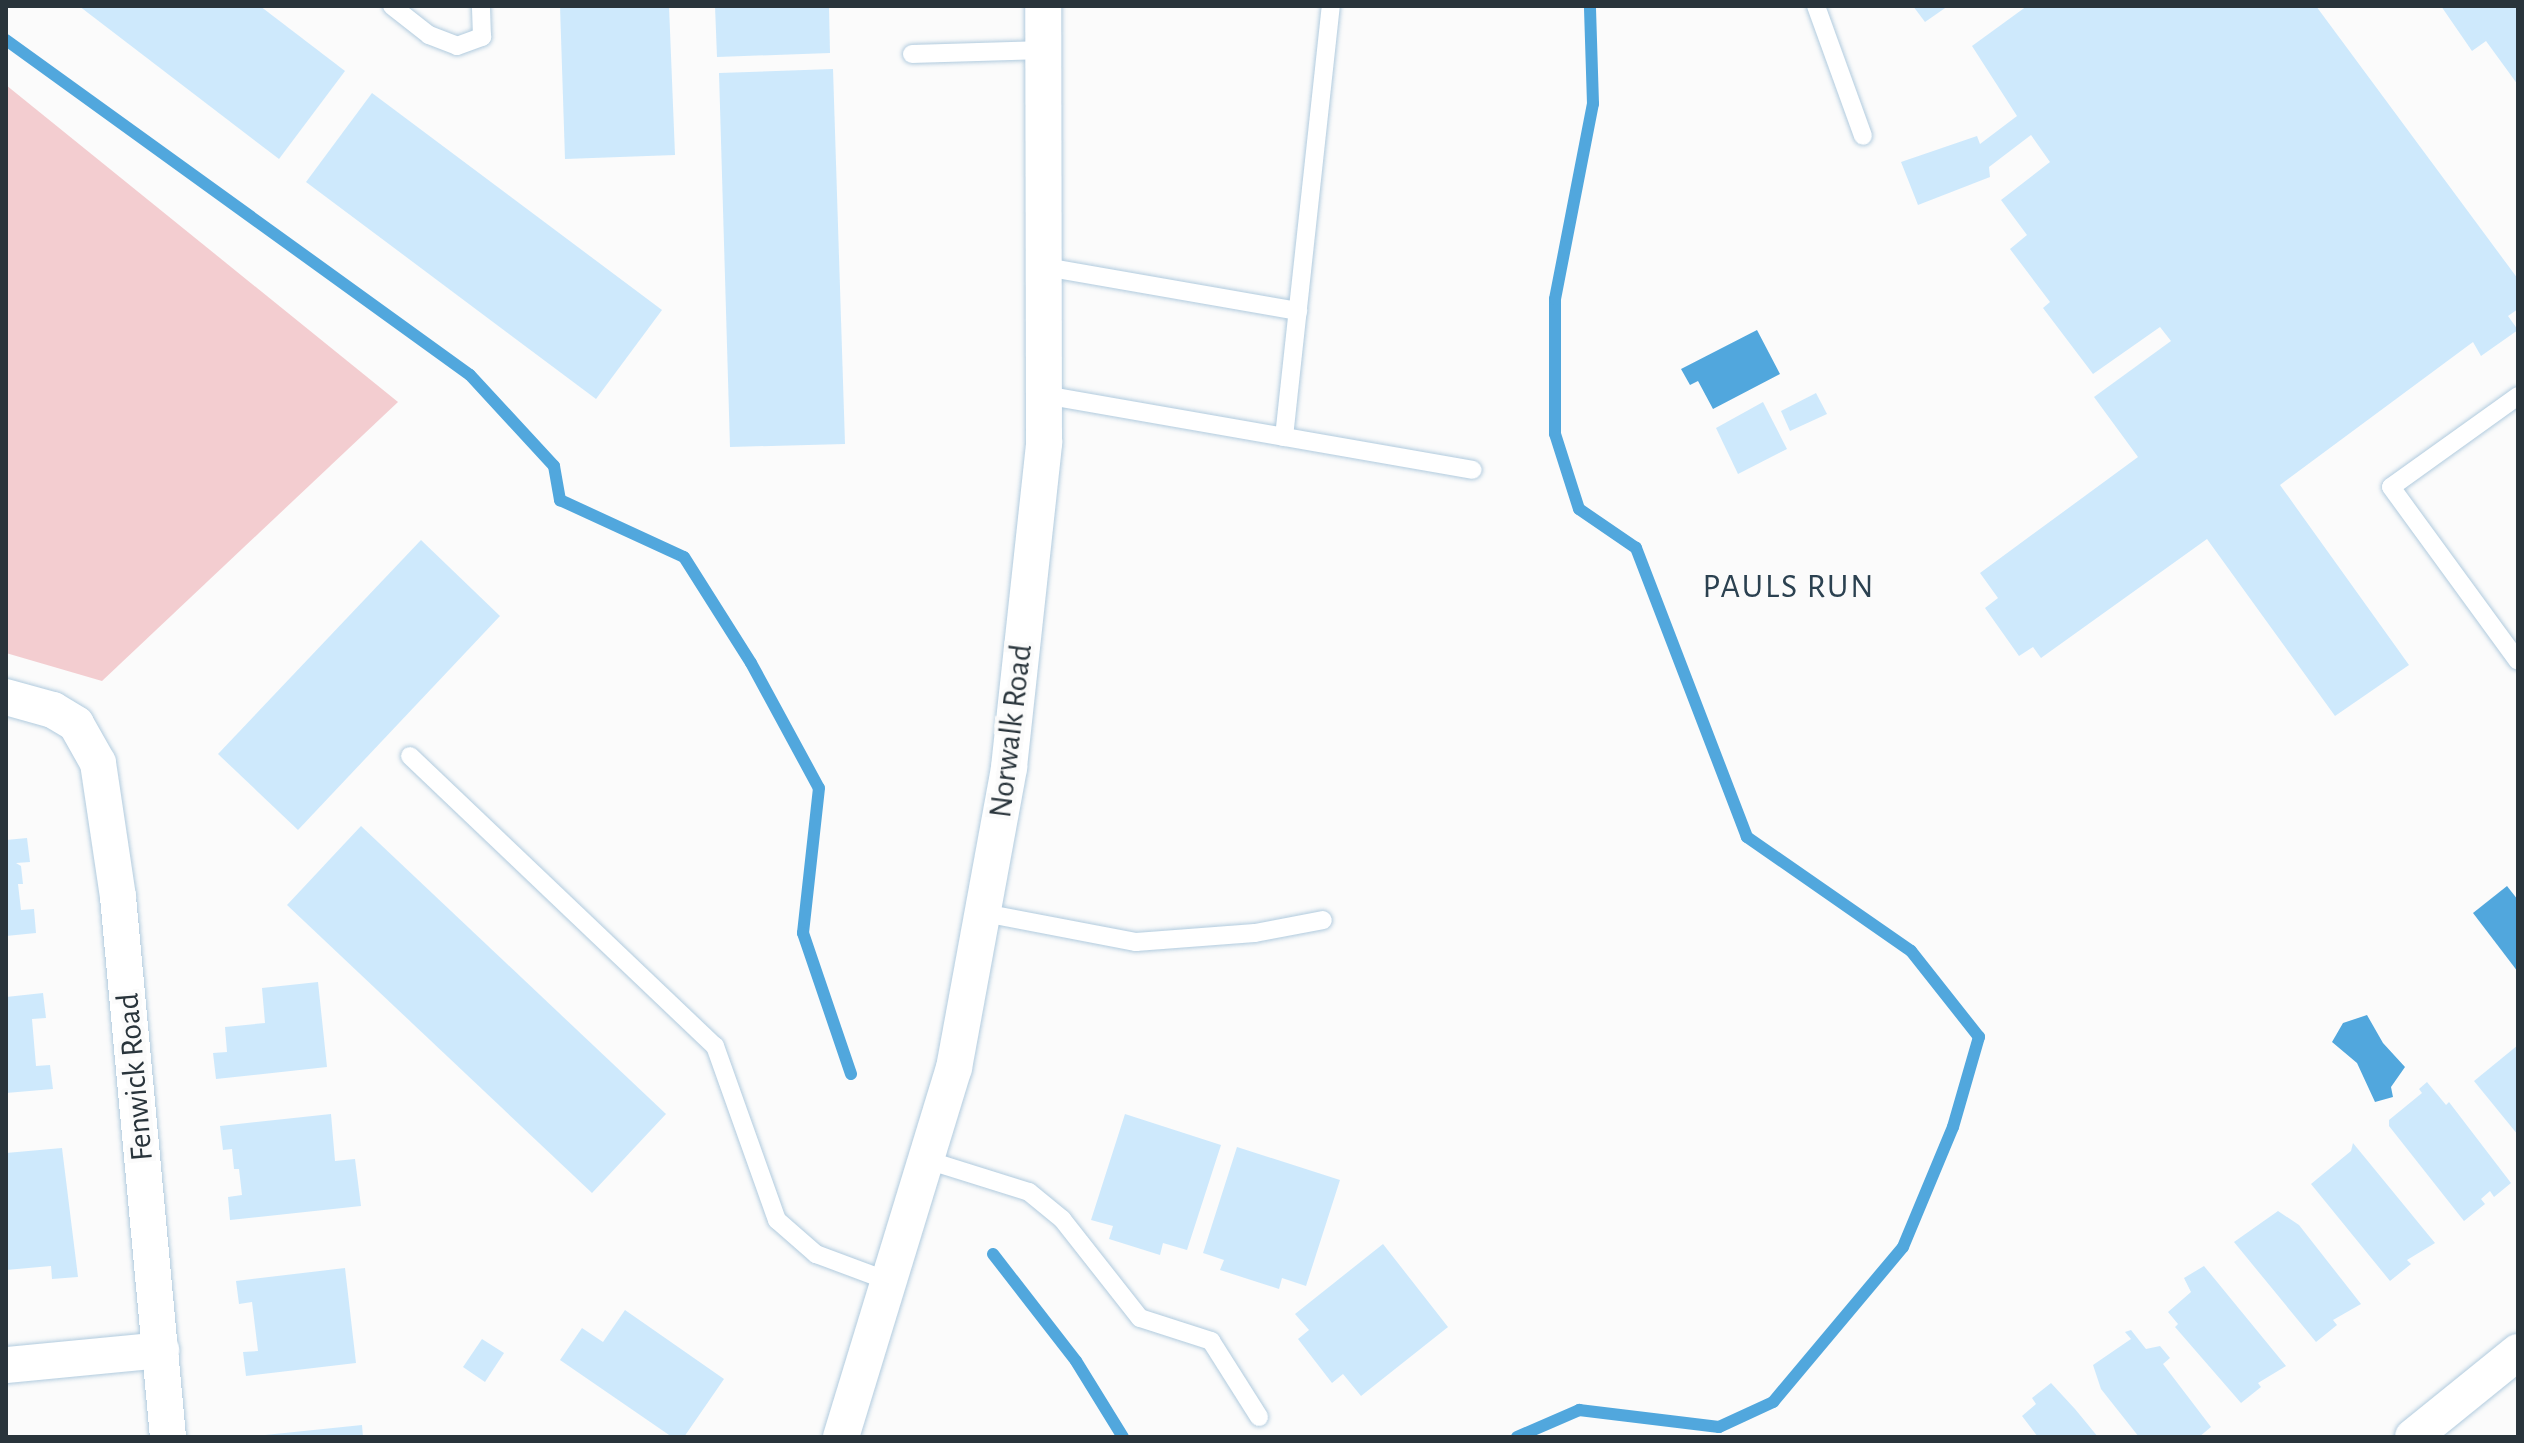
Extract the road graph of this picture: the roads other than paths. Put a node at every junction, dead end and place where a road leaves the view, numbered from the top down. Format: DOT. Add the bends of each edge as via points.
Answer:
graph roads {
  1 [pos="392,6"];
  2 [pos="481,6"];
  3 [pos="1043,6"];
  4 [pos="1331,6"];
  5 [pos="1816,6"];
  6 [pos="1044,50"];
  7 [pos="912,54"];
  8 [pos="1863,136"];
  9 [pos="1045,267"];
  10 [pos="1298,311"];
  11 [pos="1044,395"];
  12 [pos="2518,396"];
  13 [pos="1284,437"];
  14 [pos="1472,470"];
  15 [pos="2518,661"];
  16 [pos="6,697"];
  17 [pos="410,756"];
  18 [pos="984,913"];
  19 [pos="1323,920"];
  20 [pos="927,1160"];
  21 [pos="891,1282"];
  22 [pos="161,1350"];
  23 [pos="2518,1352"];
  24 [pos="6,1365"];
  25 [pos="1259,1417"];
  26 [pos="168,1437"];
  27 [pos="841,1437"];
  28 [pos="2413,1437"];
  1 -- 2 [label="lane" via="429,35 457,46 482,37"];
  3 -- 6 [label="street, Norwalk Road"];
  4 -- 10 [label="lane"];
  5 -- 8 [label="lane"];
  6 -- 7 [label="lane"];
  6 -- 9 [label="street, Norwalk Road"];
  9 -- 10 [label="lane"];
  9 -- 11 [label="street, Norwalk Road"];
  10 -- 13 [label="lane"];
  11 -- 13 [label="lane"];
  11 -- 18 [label="street, Norwalk Road" via="1044,443 1009,767"];
  12 -- 15 [label="lane" via="2391,487"];
  13 -- 14 [label="lane"];
  16 -- 22 [label="street, Fenwick Road" via="53,710 76,724 98,763 108,812"];
  17 -- 21 [label="lane" via="715,1046 777,1220 816,1254"];
  18 -- 19 [label="lane" via="1136,942 1255,933"];
  18 -- 20 [label="street, Norwalk Road" via="954,1068"];
  20 -- 21 [label="street, Norwalk Road"];
  20 -- 25 [label="lane" via="1029,1192 1062,1219 1140,1318 1211,1341"];
  21 -- 27 [label="street, Norwalk Road"];
  22 -- 24 [label="street"];
  22 -- 26 [label="street, Fenwick Road"];
  23 -- 28 [label="street"];
}
